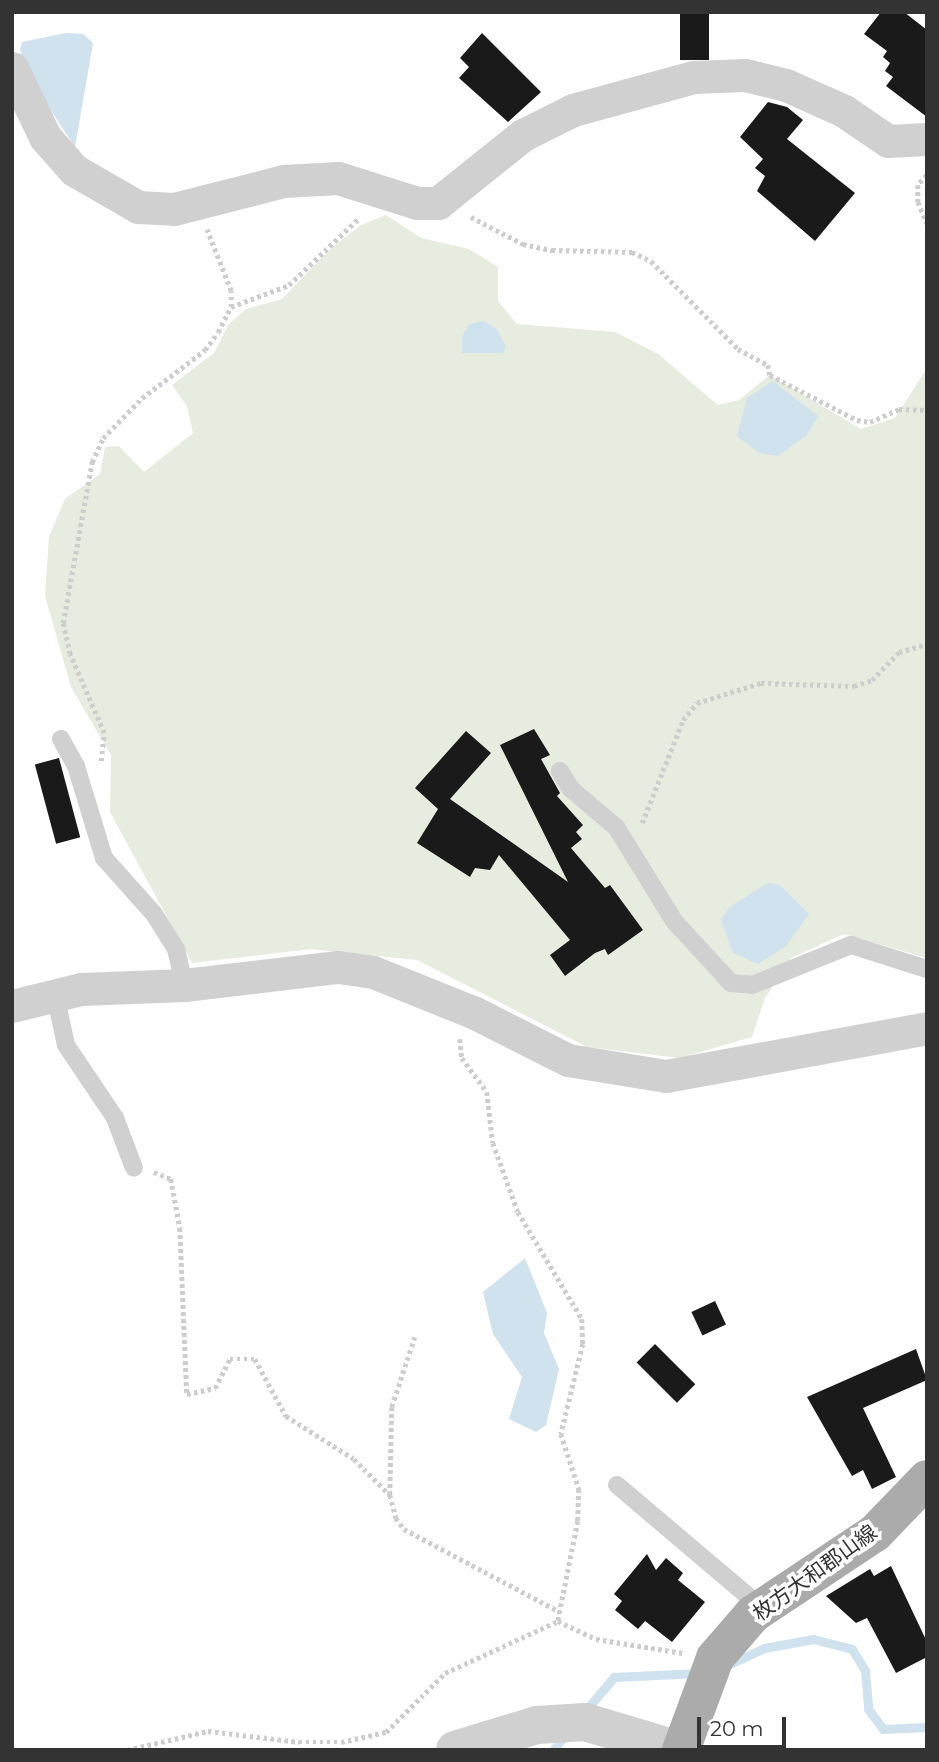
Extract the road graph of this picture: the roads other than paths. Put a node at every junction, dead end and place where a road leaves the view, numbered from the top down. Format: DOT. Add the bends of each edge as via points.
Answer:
graph roads {
  1 [pos="12,68"];
  2 [pos="927,139"];
  3 [pos="61,739"];
  4 [pos="560,771"];
  5 [pos="927,969"];
  6 [pos="184,985"];
  7 [pos="55,994"];
  8 [pos="12,1006"];
  9 [pos="927,1028"];
  10 [pos="134,1168"];
  11 [pos="927,1479"];
  12 [pos="617,1485"];
  13 [pos="762,1608"];
  14 [pos="455,1750"];
  15 [pos="680,1750"];
  1 -- 2 [label="street" via="34,118 74,170 138,206 193,205 284,181 324,179 438,203 523,135 573,110 694,77 745,75 786,85 844,111 888,141"];
  3 -- 6 [label="lane" via="76,766 104,858 154,914 176,948"];
  4 -- 5 [label="lane" via="571,789 615,827 674,922 731,983 752,985 851,945"];
  6 -- 7 [label="street"];
  6 -- 9 [label="street" via="338,967 373,972 475,1013 568,1060 666,1076"];
  7 -- 8 [label="street"];
  7 -- 10 [label="lane" via="66,1045 116,1118"];
  11 -- 13 [label="main road, 枚方大和郡山線" via="875,1533"];
  12 -- 13 [label="lane"];
  13 -- 15 [label="main road, 枚方大和郡山線" via="715,1658"];
  14 -- 15 [label="street" via="537,1726 585,1722"];
}
